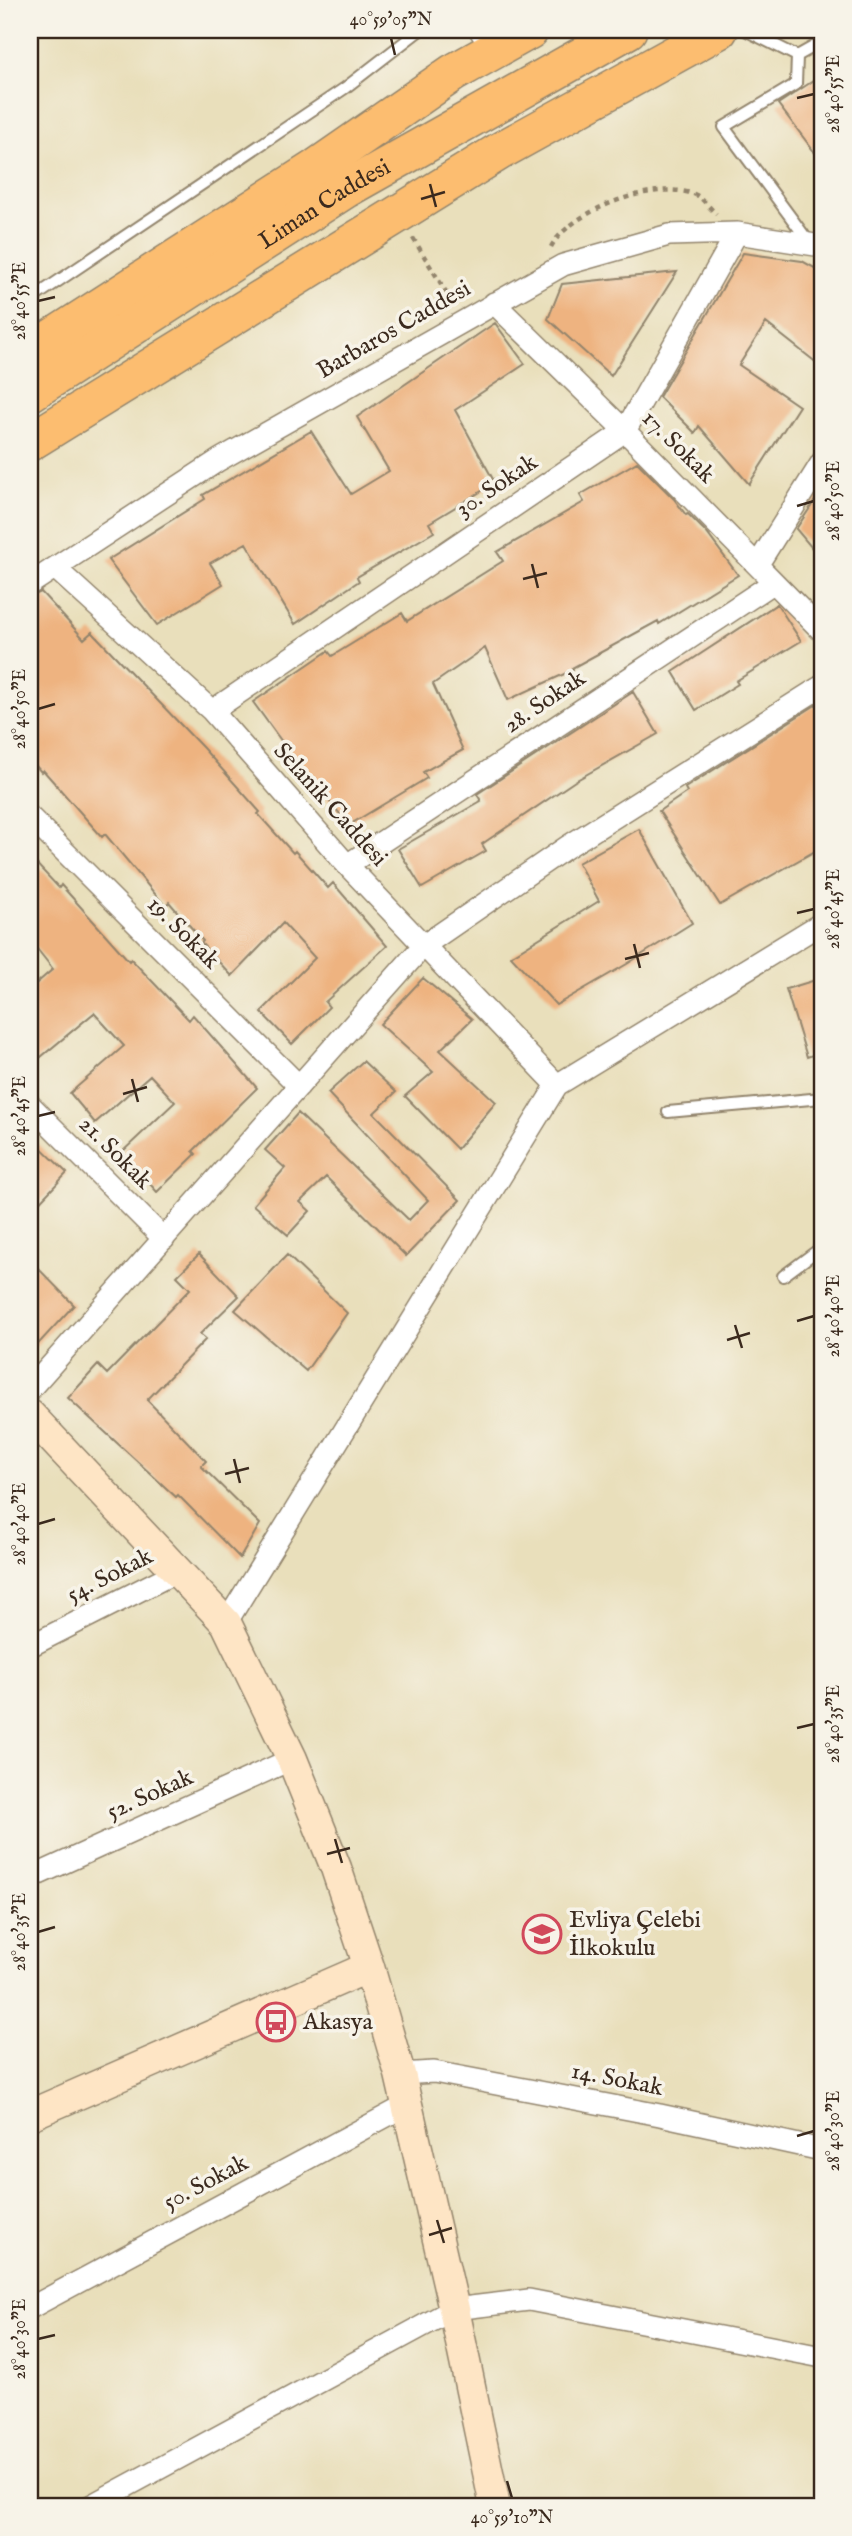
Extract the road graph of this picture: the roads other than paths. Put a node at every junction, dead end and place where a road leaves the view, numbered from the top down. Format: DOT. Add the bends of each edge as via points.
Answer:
graph roads {
  1 [pos="420,30"];
  2 [pos="530,30"];
  3 [pos="628,30"];
  4 [pos="719,30"];
  5 [pos="746,30"];
  6 [pos="486,40"];
  7 [pos="822,42"];
  8 [pos="797,55"];
  9 [pos="737,233"];
  10 [pos="817,245"];
  11 [pos="30,300"];
  12 [pos="494,303"];
  13 [pos="30,352"];
  14 [pos="30,393"];
  15 [pos="625,431"];
  16 [pos="30,442"];
  17 [pos="822,462"];
  18 [pos="758,564"];
  19 [pos="55,568"];
  20 [pos="773,583"];
  21 [pos="30,584"];
  22 [pos="822,631"];
  23 [pos="822,686"];
  24 [pos="212,711"];
  25 [pos="30,817"];
  26 [pos="347,865"];
  27 [pos="822,923"];
  28 [pos="423,946"];
  29 [pos="557,1085"];
  30 [pos="299,1086"];
  31 [pos="822,1098"];
  32 [pos="30,1105"];
  33 [pos="668,1112"];
  34 [pos="164,1239"];
  35 [pos="822,1247"];
  36 [pos="783,1276"];
  37 [pos="30,1389"];
  38 [pos="32,1420"];
  39 [pos="176,1572"];
  40 [pos="226,1623"];
  41 [pos="30,1646"];
  42 [pos="292,1759"];
  43 [pos="30,1878"];
  44 [pos="369,1966"];
  45 [pos="400,2074"];
  46 [pos="407,2105"];
  47 [pos="30,2115"];
  48 [pos="822,2150"];
  49 [pos="30,2308"];
  50 [pos="454,2309"];
  51 [pos="822,2357"];
  52 [pos="90,2506"];
  53 [pos="495,2506"];
  1 -- 11 [label="lane" via="345,88"];
  2 -- 6 [label="highway, Liman Caddesi"];
  3 -- 14 [label="highway, Liman Caddesi" via="346,189"];
  4 -- 16 [label="highway" via="500,151"];
  5 -- 8 [label="lane"];
  6 -- 13 [label="highway, Liman Caddesi" via="453,73 316,168"];
  7 -- 8 [label="lane"];
  8 -- 10 [label="lane" via="796,84 724,127"];
  9 -- 10 [label="street, Barbaros Caddesi"];
  9 -- 12 [label="street, Barbaros Caddesi" via="669,235 563,265"];
  9 -- 15 [label="street, 30. Sokak"];
  12 -- 15 [label="street, 17. Sokak"];
  12 -- 19 [label="street, Barbaros Caddesi" via="219,460"];
  15 -- 18 [label="street, 17. Sokak"];
  15 -- 24 [label="street, 30. Sokak"];
  17 -- 18 [label="street"];
  18 -- 20 [label="street, 17. Sokak"];
  19 -- 21 [label="street, Barbaros Caddesi"];
  19 -- 24 [label="street, Selanik Caddesi"];
  20 -- 22 [label="street, 17. Sokak"];
  20 -- 26 [label="street, 28. Sokak"];
  23 -- 28 [label="street" via="566,847"];
  24 -- 26 [label="street, Selanik Caddesi"];
  25 -- 30 [label="street, 19. Sokak"];
  26 -- 28 [label="street, Selanik Caddesi"];
  27 -- 29 [label="street"];
  28 -- 29 [label="street, Selanik Caddesi"];
  28 -- 30 [label="street"];
  29 -- 40 [label="street"];
  30 -- 34 [label="street"];
  31 -- 33 [label="lane"];
  32 -- 34 [label="street, 21. Sokak"];
  34 -- 37 [label="street"];
  35 -- 36 [label="lane"];
  38 -- 39 [label="street"];
  39 -- 40 [label="street"];
  39 -- 41 [label="street, 54. Sokak"];
  40 -- 42 [label="street"];
  42 -- 43 [label="street, 52. Sokak"];
  42 -- 44 [label="street"];
  44 -- 45 [label="street"];
  44 -- 47 [label="street"];
  45 -- 46 [label="street"];
  45 -- 48 [label="street, 14. Sokak" via="434,2072"];
  46 -- 49 [label="street, 50. Sokak"];
  46 -- 50 [label="street"];
  50 -- 51 [label="street" via="529,2300"];
  50 -- 52 [label="street"];
  50 -- 53 [label="street"];
}
